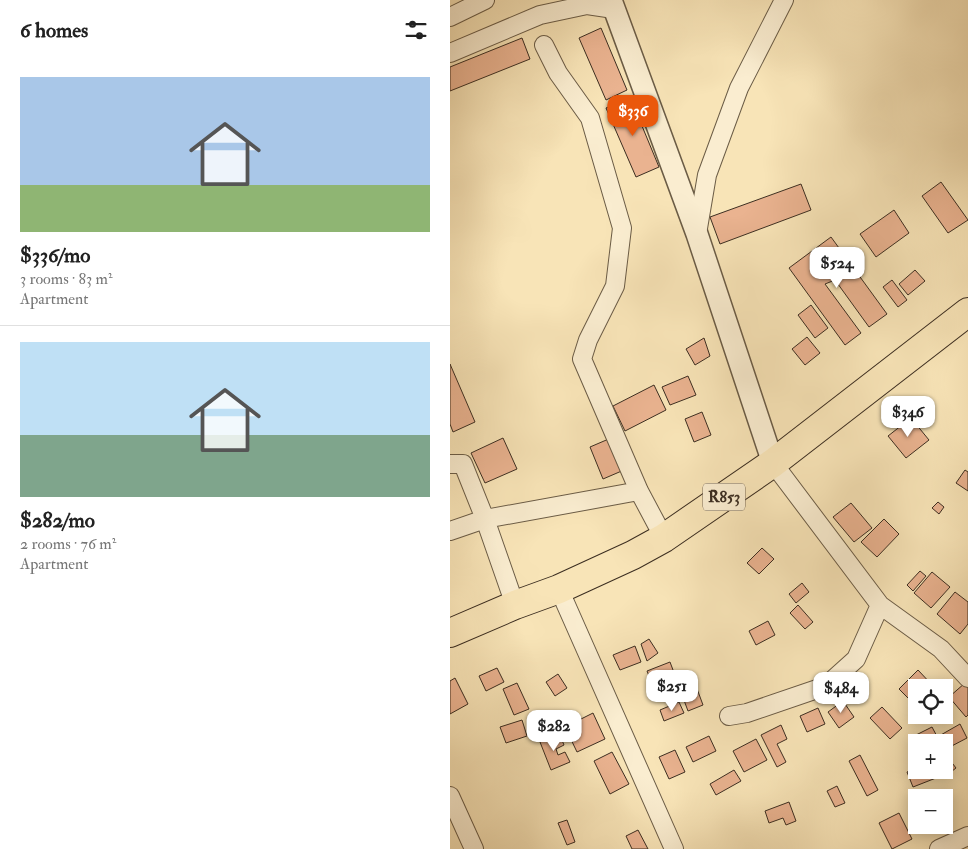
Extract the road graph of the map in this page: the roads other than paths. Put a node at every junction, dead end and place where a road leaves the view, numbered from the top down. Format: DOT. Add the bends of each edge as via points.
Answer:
graph roads {
  1 [pos="484,0"];
  2 [pos="784,0"];
  3 [pos="612,4"];
  4 [pos="450,17"];
  5 [pos="544,45"];
  6 [pos="450,53"];
  7 [pos="696,234"];
  8 [pos="968,312"];
  9 [pos="773,463"];
  10 [pos="450,464"];
  11 [pos="640,491"];
  12 [pos="485,520"];
  13 [pos="450,531"];
  14 [pos="664,538"];
  15 [pos="559,589"];
  16 [pos="515,605"];
  17 [pos="880,605"];
  18 [pos="450,633"];
  19 [pos="968,678"];
  20 [pos="729,716"];
  21 [pos="450,796"];
  22 [pos="968,836"];
  23 [pos="474,849"];
  24 [pos="674,849"];
  25 [pos="939,849"];
  1 -- 4 [label="street"];
  2 -- 7 [label="street" via="739,88 707,175"];
  3 -- 6 [label="street" via="587,5 540,16"];
  3 -- 7 [label="street"];
  5 -- 11 [label="street" via="558,74 590,118 622,228 615,286 588,340 582,360"];
  7 -- 9 [label="street"];
  8 -- 9 [label="main road, R853"];
  9 -- 14 [label="main road, R853"];
  9 -- 17 [label="street"];
  10 -- 12 [label="street" via="463,464"];
  11 -- 12 [label="street"];
  11 -- 14 [label="street"];
  12 -- 13 [label="street"];
  12 -- 16 [label="street"];
  14 -- 15 [label="main road, R853"];
  15 -- 16 [label="main road, R853"];
  15 -- 24 [label="street"];
  16 -- 18 [label="main road, R853"];
  17 -- 19 [label="street" via="941,649"];
  17 -- 20 [label="street" via="856,659 826,686"];
  21 -- 23 [label="street"];
  22 -- 25 [label="street"];
}
